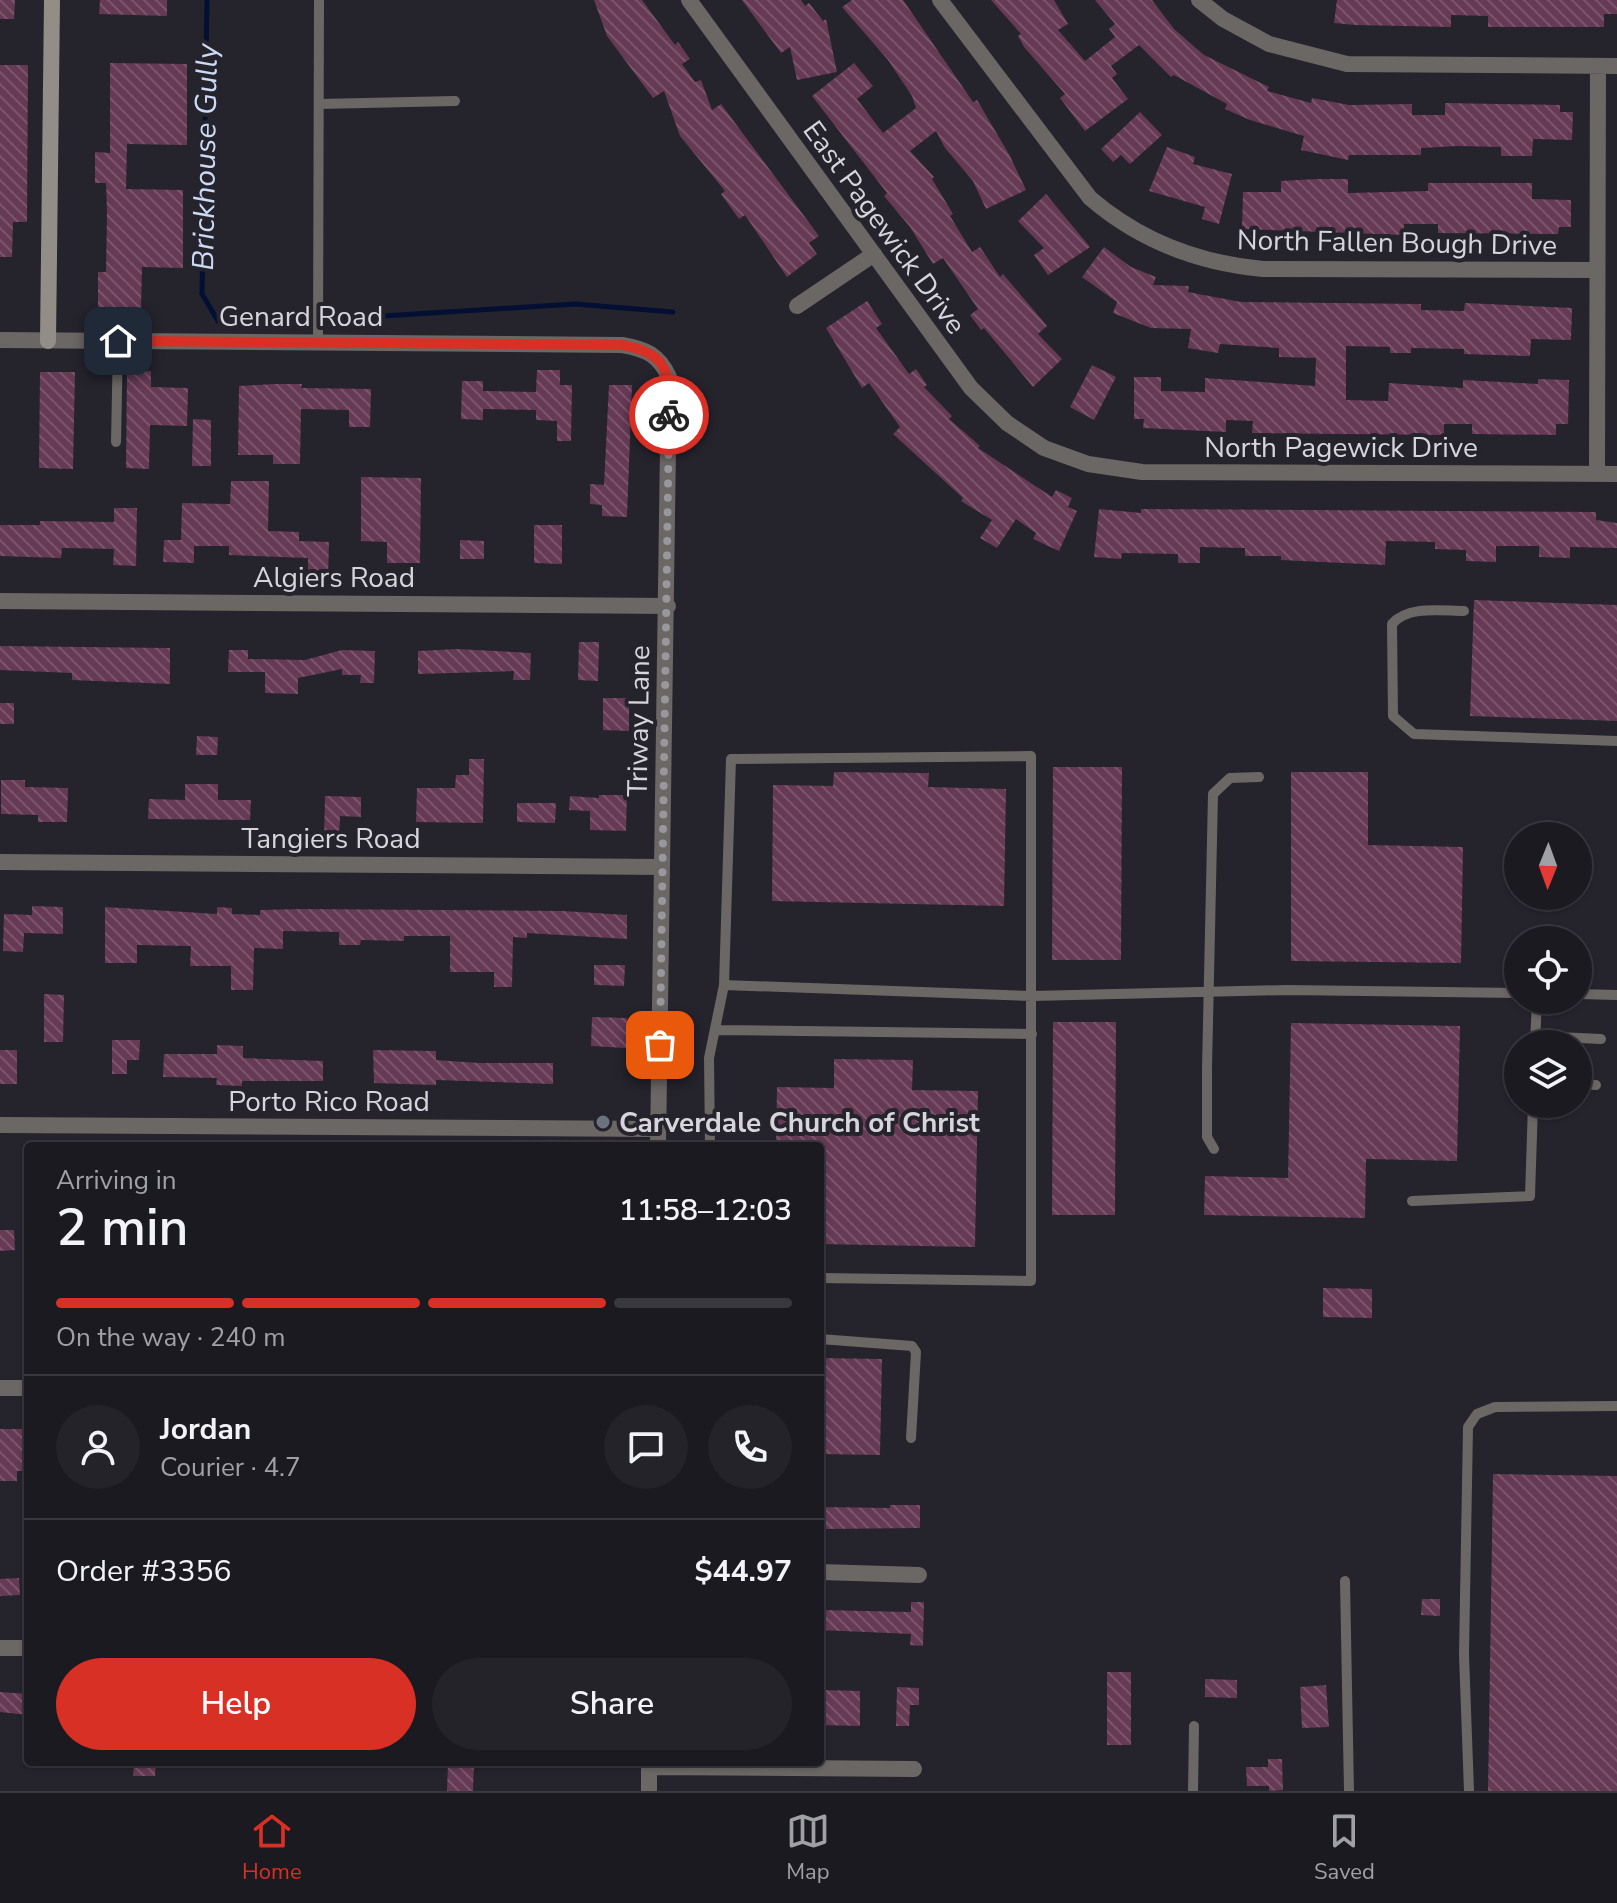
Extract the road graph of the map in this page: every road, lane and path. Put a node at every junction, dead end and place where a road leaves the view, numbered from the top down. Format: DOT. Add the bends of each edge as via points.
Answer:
graph roads {
  1 [pos="52,0"];
  2 [pos="319,0"];
  3 [pos="689,0"];
  4 [pos="940,0"];
  5 [pos="1199,0"];
  6 [pos="1598,66"];
  7 [pos="1617,66"];
  8 [pos="455,101"];
  9 [pos="319,104"];
  10 [pos="874,254"];
  11 [pos="1597,270"];
  12 [pos="797,306"];
  13 [pos="0,340"];
  14 [pos="48,341"];
  15 [pos="118,341"];
  16 [pos="318,343"];
  17 [pos="602,345"];
  18 [pos="116,442"];
  19 [pos="1066,456"];
  20 [pos="1597,473"];
  21 [pos="1617,474"];
  22 [pos="0,601"];
  23 [pos="668,606"];
  24 [pos="1464,611"];
  25 [pos="1617,741"];
  26 [pos="1259,777"];
  27 [pos="0,862"];
  28 [pos="662,867"];
  29 [pos="724,985"];
  30 [pos="1207,991"];
  31 [pos="1504,993"];
  32 [pos="1592,994"];
  33 [pos="1617,995"];
  34 [pos="1032,996"];
  35 [pos="715,1030"];
  36 [pos="1032,1034"];
  37 [pos="1592,1039"];
  38 [pos="1601,1039"];
  39 [pos="1592,1085"];
  40 [pos="1596,1085"];
  41 [pos="1533,1118"];
  42 [pos="0,1125"];
  43 [pos="658,1129"];
  44 [pos="658,1142"];
  45 [pos="710,1142"];
  46 [pos="1214,1149"];
  47 [pos="1412,1201"];
  48 [pos="824,1278"];
  49 [pos="824,1339"];
  50 [pos="0,1388"];
  51 [pos="24,1388"];
  52 [pos="1617,1406"];
  53 [pos="911,1438"];
  54 [pos="824,1572"];
  55 [pos="919,1575"];
  56 [pos="1345,1581"];
  57 [pos="0,1648"];
  58 [pos="24,1648"];
  59 [pos="1194,1726"];
  60 [pos="649,1766"];
  61 [pos="755,1766"];
  62 [pos="914,1769"];
  63 [pos="649,1791"];
  64 [pos="1193,1791"];
  65 [pos="1349,1791"];
  66 [pos="1469,1791"];
  1 -- 14 [label="street"];
  2 -- 9 [label="lane"];
  3 -- 10 [label="street, East Pagewick Drive"];
  4 -- 11 [label="street, North Fallen Bough Drive" via="1090,198 1113,217 1192,256 1263,269"];
  5 -- 6 [label="street" via="1269,44 1347,64"];
  6 -- 7 [label="street"];
  6 -- 11 [label="street"];
  8 -- 9 [label="lane"];
  9 -- 16 [label="lane"];
  10 -- 12 [label="street"];
  10 -- 19 [label="street, East Pagewick Drive" via="971,388 1007,423"];
  11 -- 20 [label="street"];
  13 -- 14 [label="street, Genard Road"];
  14 -- 15 [label="street, Genard Road"];
  15 -- 16 [label="street, Genard Road"];
  15 -- 18 [label="lane"];
  16 -- 17 [label="street, Genard Road"];
  17 -- 23 [label="street, Triway Lane" via="644,349 661,361 669,377"];
  19 -- 20 [label="street, North Pagewick Drive" via="1142,472"];
  20 -- 21 [label="street, North Pagewick Drive"];
  22 -- 23 [label="street, Algiers Road"];
  23 -- 28 [label="street, Triway Lane"];
  24 -- 25 [label="lane" via="1416,612 1399,616 1392,624 1393,716 1401,727 1414,734 1466,738"];
  26 -- 30 [label="lane" via="1230,778 1213,794"];
  27 -- 28 [label="street, Tangiers Road"];
  28 -- 43 [label="street, Triway Lane"];
  29 -- 34 [label="lane"];
  29 -- 34 [label="lane" via="731,759 1031,756"];
  29 -- 35 [label="lane"];
  30 -- 31 [label="lane"];
  30 -- 34 [label="lane"];
  30 -- 46 [label="lane" via="1207,1137"];
  32 -- 33 [label="lane"];
  34 -- 36 [label="lane"];
  35 -- 36 [label="lane"];
  35 -- 45 [label="lane" via="709,1058"];
  36 -- 48 [label="lane" via="1031,1281"];
  37 -- 38 [label="lane"];
  39 -- 40 [label="lane"];
  41 -- 47 [label="lane" via="1530,1196"];
  42 -- 43 [label="street, Porto Rico Road"];
  43 -- 44 [label="street, Triway Lane"];
  49 -- 53 [label="lane" via="912,1346 916,1352"];
  50 -- 51 [label="street"];
  52 -- 66 [label="lane" via="1495,1407 1477,1414 1468,1427 1464,1655"];
  54 -- 55 [label="street"];
  56 -- 65 [label="lane"];
  57 -- 58 [label="street"];
  59 -- 64 [label="lane"];
  60 -- 63 [label="street"];
  61 -- 62 [label="street"];
}
